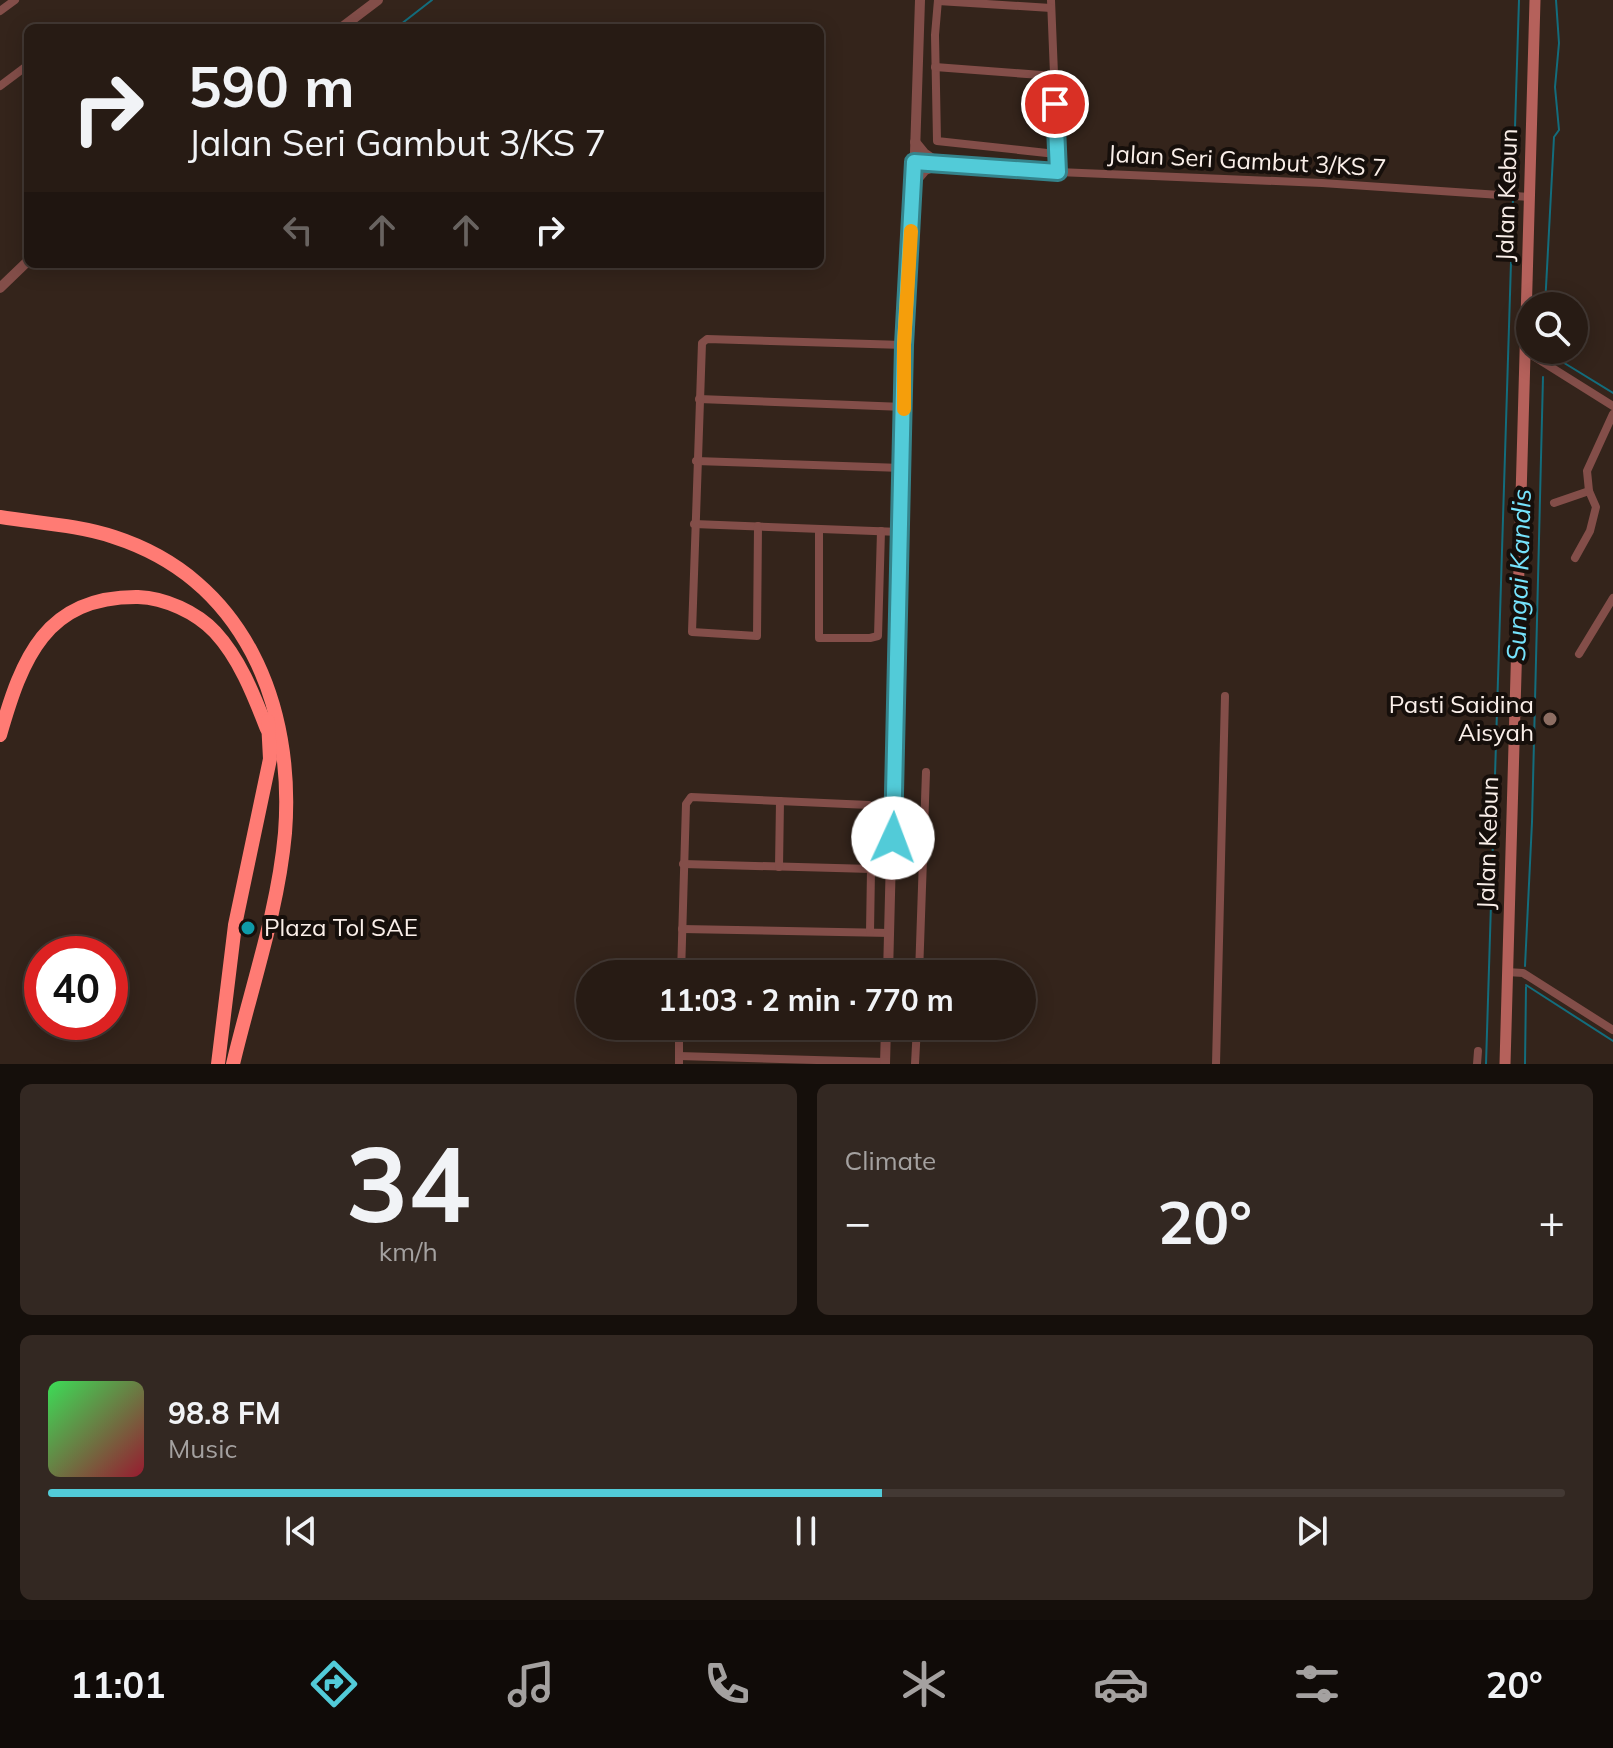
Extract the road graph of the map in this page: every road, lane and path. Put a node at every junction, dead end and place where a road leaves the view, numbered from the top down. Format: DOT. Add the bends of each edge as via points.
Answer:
graph roads {
  1 [pos="15,0"];
  2 [pos="378,0"];
  3 [pos="920,0"];
  4 [pos="1535,0"];
  5 [pos="938,1"];
  6 [pos="1051,4"];
  7 [pos="0,11"];
  8 [pos="346,24"];
  9 [pos="935,67"];
  10 [pos="24,68"];
  11 [pos="1054,76"];
  12 [pos="0,86"];
  13 [pos="915,142"];
  14 [pos="1056,154"];
  15 [pos="914,162"];
  16 [pos="940,164"];
  17 [pos="1058,172"];
  18 [pos="914,183"];
  19 [pos="1518,196"];
  20 [pos="24,265"];
  21 [pos="0,288"];
  22 [pos="1522,292"];
  23 [pos="904,345"];
  24 [pos="1525,364"];
  25 [pos="1546,364"];
  26 [pos="699,399"];
  27 [pos="1613,406"];
  28 [pos="904,407"];
  29 [pos="1613,414"];
  30 [pos="696,461"];
  31 [pos="902,468"];
  32 [pos="1589,491"];
  33 [pos="1554,503"];
  34 [pos="0,517"];
  35 [pos="694,524"];
  36 [pos="758,526"];
  37 [pos="819,529"];
  38 [pos="881,531"];
  39 [pos="900,532"];
  40 [pos="1575,558"];
  41 [pos="1613,598"];
  42 [pos="228,631"];
  43 [pos="1579,654"];
  44 [pos="1225,696"];
  45 [pos="0,735"];
  46 [pos="270,737"];
  47 [pos="926,772"];
  48 [pos="780,801"];
  49 [pos="683,864"];
  50 [pos="779,867"];
  51 [pos="872,869"];
  52 [pos="682,929"];
  53 [pos="870,932"];
  54 [pos="890,933"];
  55 [pos="681,960"];
  56 [pos="889,960"];
  57 [pos="919,960"];
  58 [pos="1507,972"];
  59 [pos="1613,1030"];
  60 [pos="886,1040"];
  61 [pos="916,1040"];
  62 [pos="1478,1051"];
  63 [pos="218,1059"];
  64 [pos="679,1060"];
  65 [pos="812,1062"];
  66 [pos="885,1063"];
  67 [pos="233,1064"];
  68 [pos="915,1064"];
  69 [pos="1216,1064"];
  70 [pos="1477,1064"];
  71 [pos="1505,1064"];
  1 -- 7 [label="street"];
  2 -- 8 [label="street"];
  3 -- 13 [label="street"];
  4 -- 19 [label="main road, Jalan Kebun"];
  5 -- 6 [label="street"];
  5 -- 9 [label="street"];
  6 -- 11 [label="street"];
  9 -- 11 [label="street"];
  9 -- 14 [label="street" via="939,142"];
  10 -- 12 [label="street"];
  11 -- 14 [label="street"];
  13 -- 15 [label="street"];
  13 -- 16 [label="street"];
  14 -- 17 [label="street"];
  15 -- 16 [label="street, Jalan Seri Gambut 3/KS 7"];
  15 -- 18 [label="street"];
  16 -- 17 [label="street, Jalan Seri Gambut 3/KS 7"];
  16 -- 18 [label="street" via="925,170"];
  17 -- 19 [label="street, Jalan Seri Gambut 3/KS 7"];
  18 -- 23 [label="street"];
  19 -- 22 [label="main road, Jalan Kebun"];
  20 -- 21 [label="street"];
  23 -- 26 [label="street" via="704,340"];
  23 -- 28 [label="street"];
  24 -- 58 [label="main road, Jalan Kebun"];
  25 -- 27 [label="street"];
  26 -- 28 [label="street"];
  26 -- 30 [label="street"];
  28 -- 31 [label="street"];
  29 -- 32 [label="street" via="1587,471"];
  30 -- 31 [label="street"];
  30 -- 35 [label="street"];
  31 -- 39 [label="street"];
  32 -- 33 [label="street"];
  32 -- 40 [label="street" via="1594,518"];
  34 -- 67 [label="highway" via="94,532 135,545 194,580 235,624 267,684 284,758 284,833 267,932"];
  35 -- 36 [label="street"];
  35 -- 36 [label="street" via="691,630 757,636"];
  36 -- 37 [label="street"];
  37 -- 38 [label="street"];
  37 -- 38 [label="street" via="819,638 879,634"];
  38 -- 39 [label="street"];
  39 -- 54 [label="street"];
  41 -- 43 [label="street"];
  42 -- 46 [label="highway" via="258,682"];
  44 -- 69 [label="street"];
  45 -- 46 [label="highway" via="16,680 54,624 90,602 133,597 181,608 215,632 233,656"];
  46 -- 63 [label="highway" via="264,793 235,925"];
  47 -- 57 [label="street"];
  48 -- 49 [label="street" via="691,797 686,804"];
  48 -- 50 [label="street"];
  48 -- 51 [label="street" via="872,807"];
  49 -- 50 [label="street"];
  49 -- 52 [label="street"];
  50 -- 51 [label="street"];
  51 -- 53 [label="street"];
  52 -- 53 [label="street"];
  52 -- 55 [label="street"];
  53 -- 54 [label="street"];
  54 -- 56 [label="street"];
  58 -- 59 [label="street" via="1523,973"];
  58 -- 71 [label="main road, Jalan Kebun"];
  60 -- 66 [label="street"];
  61 -- 68 [label="street"];
  62 -- 70 [label="street"];
  64 -- 65 [label="street"];
  65 -- 66 [label="street"];
}
